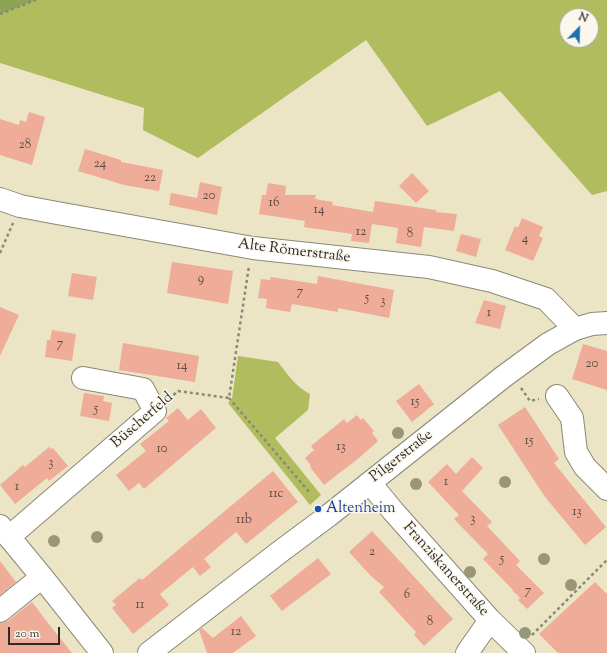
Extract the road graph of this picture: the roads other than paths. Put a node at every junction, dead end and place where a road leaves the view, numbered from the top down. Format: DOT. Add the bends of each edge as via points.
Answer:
graph roads {
  1 [pos="0,199"];
  2 [pos="607,323"];
  3 [pos="575,329"];
  4 [pos="83,378"];
  5 [pos="557,396"];
  6 [pos="370,483"];
  7 [pos="607,490"];
  8 [pos="4,532"];
  9 [pos="42,577"];
  10 [pos="0,611"];
  11 [pos="490,620"];
  12 [pos="102,653"];
  13 [pos="149,653"];
  14 [pos="467,653"];
  15 [pos="524,653"];
  1 -- 3 [label="street, Alte Römerstraße" via="20,206 253,248 429,267 492,281 546,299"];
  2 -- 3 [label="street, Pilgerstraße"];
  3 -- 6 [label="street, Pilgerstraße" via="548,344"];
  4 -- 8 [label="street, Büscherfeld" via="143,389 155,411"];
  5 -- 7 [label="street" via="572,418 576,452 585,467"];
  6 -- 11 [label="street, Franziskanerstraße"];
  6 -- 13 [label="street, Pilgerstraße"];
  8 -- 9 [label="street"];
  9 -- 10 [label="street"];
  9 -- 12 [label="street"];
  11 -- 14 [label="street"];
  11 -- 15 [label="street, Franziskanerstraße"];
}
